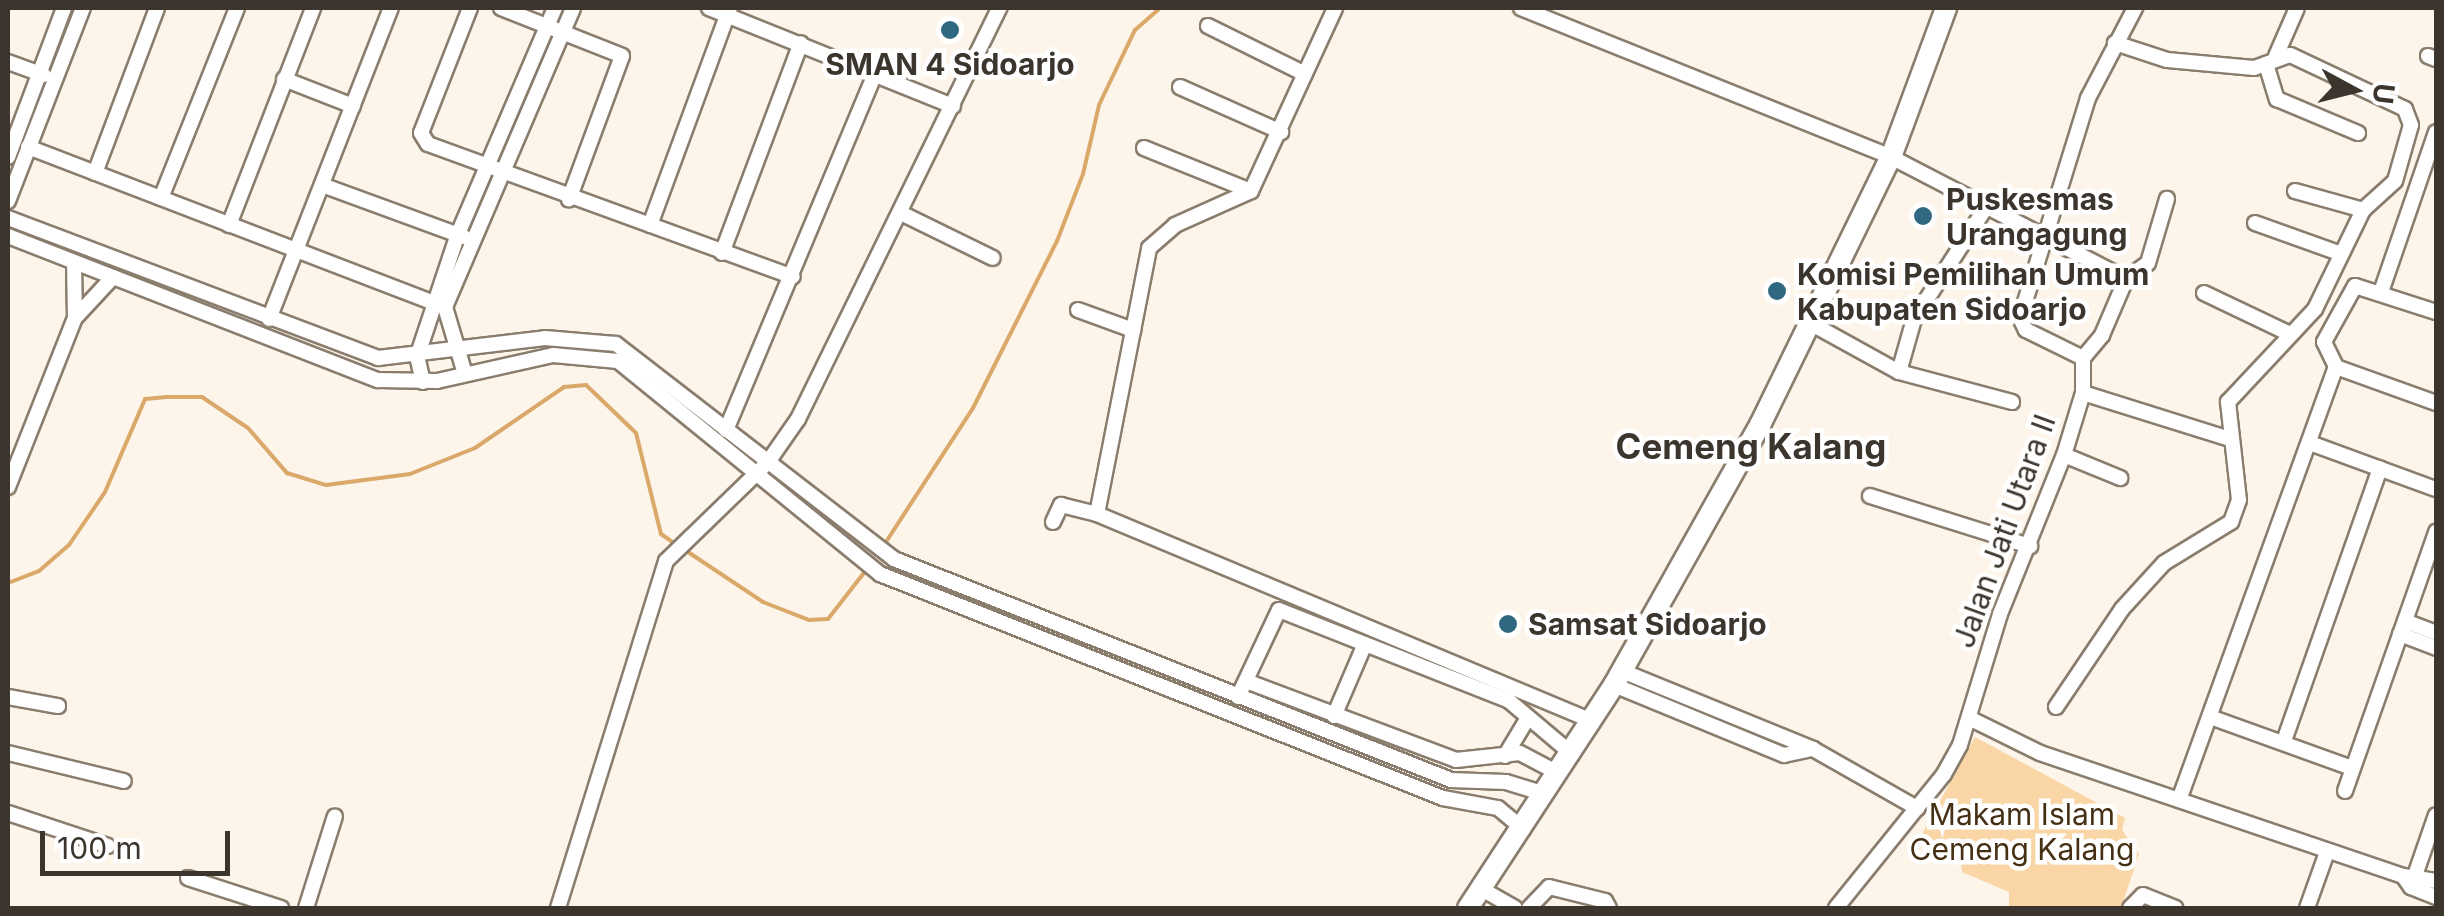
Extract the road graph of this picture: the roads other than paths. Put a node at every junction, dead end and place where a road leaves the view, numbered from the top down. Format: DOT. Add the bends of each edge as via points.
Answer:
graph roads {
  1 [pos="64,8"];
  2 [pos="83,8"];
  3 [pos="157,8"];
  4 [pos="237,8"];
  5 [pos="313,8"];
  6 [pos="391,8"];
  7 [pos="470,8"];
  8 [pos="501,8"];
  9 [pos="555,8"];
  10 [pos="573,8"];
  11 [pos="709,8"];
  12 [pos="999,8"];
  13 [pos="1334,8"];
  14 [pos="1521,8"];
  15 [pos="1946,8"];
  16 [pos="2135,8"];
  17 [pos="2298,8"];
  18 [pos="728,11"];
  19 [pos="1208,26"];
  20 [pos="554,27"];
  21 [pos="802,43"];
  22 [pos="2115,43"];
  23 [pos="2271,60"];
  24 [pos="8,62"];
  25 [pos="876,72"];
  26 [pos="39,73"];
  27 [pos="1305,74"];
  28 [pos="54,79"];
  29 [pos="284,79"];
  30 [pos="1180,87"];
  31 [pos="353,106"];
  32 [pos="953,106"];
  33 [pos="1281,132"];
  34 [pos="2436,132"];
  35 [pos="2358,133"];
  36 [pos="28,147"];
  37 [pos="1144,148"];
  38 [pos="1891,157"];
  39 [pos="8,158"];
  40 [pos="95,172"];
  41 [pos="491,172"];
  42 [pos="322,185"];
  43 [pos="1251,191"];
  44 [pos="2295,191"];
  45 [pos="162,198"];
  46 [pos="569,199"];
  47 [pos="2168,199"];
  48 [pos="8,201"];
  49 [pos="1988,204"];
  50 [pos="2363,210"];
  51 [pos="901,213"];
  52 [pos="8,218"];
  53 [pos="2255,223"];
  54 [pos="229,225"];
  55 [pos="650,225"];
  56 [pos="2045,234"];
  57 [pos="8,236"];
  58 [pos="463,236"];
  59 [pos="722,252"];
  60 [pos="297,253"];
  61 [pos="2340,253"];
  62 [pos="994,258"];
  63 [pos="74,262"];
  64 [pos="113,277"];
  65 [pos="793,277"];
  66 [pos="2126,279"];
  67 [pos="2204,292"];
  68 [pos="2381,292"];
  69 [pos="439,305"];
  70 [pos="1078,310"];
  71 [pos="250,312"];
  72 [pos="2436,312"];
  73 [pos="74,318"];
  74 [pos="273,321"];
  75 [pos="1812,324"];
  76 [pos="243,329"];
  77 [pos="1134,330"];
  78 [pos="2290,334"];
  79 [pos="270,340"];
  80 [pos="456,349"];
  81 [pos="417,357"];
  82 [pos="2082,358"];
  83 [pos="2336,367"];
  84 [pos="1899,372"];
  85 [pos="465,374"];
  86 [pos="423,382"];
  87 [pos="2083,393"];
  88 [pos="678,398"];
  89 [pos="2012,402"];
  90 [pos="2436,403"];
  91 [pos="706,423"];
  92 [pos="726,430"];
  93 [pos="2228,438"];
  94 [pos="2310,443"];
  95 [pos="2064,455"];
  96 [pos="768,462"];
  97 [pos="2380,468"];
  98 [pos="755,474"];
  99 [pos="2120,478"];
  100 [pos="8,487"];
  101 [pos="2436,489"];
  102 [pos="1870,496"];
  103 [pos="1097,514"];
  104 [pos="1053,522"];
  105 [pos="2436,532"];
  106 [pos="2030,546"];
  107 [pos="943,580"];
  108 [pos="936,598"];
  109 [pos="2402,628"];
  110 [pos="2436,634"];
  111 [pos="1364,646"];
  112 [pos="2436,648"];
  113 [pos="1153,666"];
  114 [pos="1618,678"];
  115 [pos="1246,680"];
  116 [pos="1146,681"];
  117 [pos="8,697"];
  118 [pos="1244,700"];
  119 [pos="58,706"];
  120 [pos="2056,707"];
  121 [pos="1334,716"];
  122 [pos="1968,718"];
  123 [pos="2213,718"];
  124 [pos="1242,719"];
  125 [pos="1592,720"];
  126 [pos="1526,722"];
  127 [pos="2284,741"];
  128 [pos="8,753"];
  129 [pos="1572,754"];
  130 [pos="1505,756"];
  131 [pos="2352,768"];
  132 [pos="1558,772"];
  133 [pos="124,780"];
  134 [pos="2344,791"];
  135 [pos="1545,794"];
  136 [pos="2179,800"];
  137 [pos="1917,808"];
  138 [pos="8,813"];
  139 [pos="2436,815"];
  140 [pos="335,816"];
  141 [pos="1523,829"];
  142 [pos="108,846"];
  143 [pos="2327,852"];
  144 [pos="188,878"];
  145 [pos="2410,879"];
  146 [pos="2436,881"];
  147 [pos="1480,888"];
  148 [pos="2436,897"];
  149 [pos="281,908"];
  150 [pos="306,908"];
  151 [pos="558,908"];
  152 [pos="1468,908"];
  153 [pos="1515,908"];
  154 [pos="1528,908"];
  155 [pos="1609,908"];
  156 [pos="1836,908"];
  157 [pos="2130,908"];
  158 [pos="2175,908"];
  159 [pos="2307,908"];
  1 -- 26 [label="street"];
  2 -- 28 [label="street"];
  3 -- 40 [label="street"];
  4 -- 45 [label="street"];
  5 -- 29 [label="street"];
  6 -- 31 [label="street"];
  7 -- 41 [label="street" via="421,133 428,144"];
  8 -- 20 [label="street"];
  9 -- 20 [label="street"];
  10 -- 20 [label="street"];
  11 -- 18 [label="street"];
  12 -- 32 [label="street"];
  13 -- 27 [label="street"];
  14 -- 38 [label="street"];
  15 -- 38 [label="main road"];
  16 -- 22 [label="street"];
  17 -- 23 [label="street"];
  18 -- 21 [label="street"];
  18 -- 55 [label="street"];
  19 -- 27 [label="street"];
  20 -- 41 [label="street"];
  20 -- 46 [label="street" via="624,61"];
  21 -- 25 [label="street"];
  21 -- 59 [label="street"];
  22 -- 23 [label="street" via="2167,60"];
  22 -- 56 [label="street" via="2088,98"];
  23 -- 35 [label="street" via="2274,96"];
  23 -- 50 [label="street" via="2290,55 2409,112 2410,138 2394,181"];
  24 -- 26 [label="street"];
  25 -- 32 [label="street"];
  25 -- 65 [label="street"];
  26 -- 28 [label="street"];
  26 -- 39 [label="street"];
  27 -- 33 [label="street"];
  28 -- 36 [label="street"];
  29 -- 31 [label="street"];
  29 -- 54 [label="street"];
  30 -- 33 [label="street"];
  31 -- 42 [label="street"];
  32 -- 51 [label="street"];
  33 -- 43 [label="street"];
  34 -- 68 [label="street"];
  36 -- 40 [label="street"];
  36 -- 48 [label="street"];
  37 -- 43 [label="street"];
  38 -- 49 [label="street"];
  38 -- 75 [label="main road"];
  40 -- 45 [label="street"];
  41 -- 46 [label="street"];
  41 -- 58 [label="street"];
  42 -- 58 [label="street"];
  42 -- 60 [label="street"];
  43 -- 77 [label="street" via="1156,236 1144,259"];
  44 -- 50 [label="street"];
  45 -- 54 [label="street"];
  46 -- 55 [label="street"];
  47 -- 66 [label="street" via="2148,263"];
  49 -- 56 [label="street"];
  49 -- 84 [label="street" via="1914,320"];
  50 -- 61 [label="street"];
  51 -- 62 [label="street"];
  51 -- 96 [label="street" via="806,404"];
  52 -- 71 [label="street"];
  53 -- 61 [label="street"];
  54 -- 60 [label="street"];
  55 -- 59 [label="street"];
  56 -- 66 [label="street"];
  56 -- 82 [label="street" via="2022,325"];
  57 -- 63 [label="street"];
  58 -- 69 [label="street"];
  59 -- 65 [label="street"];
  60 -- 69 [label="street"];
  60 -- 74 [label="street"];
  61 -- 78 [label="street" via="2315,309"];
  63 -- 64 [label="street"];
  63 -- 73 [label="street"];
  64 -- 73 [label="street"];
  64 -- 76 [label="street"];
  65 -- 92 [label="street"];
  66 -- 82 [label="street" via="2102,334"];
  67 -- 78 [label="street"];
  68 -- 72 [label="street"];
  68 -- 83 [label="street" via="2355,286 2344,298 2324,342"];
  69 -- 80 [label="street"];
  69 -- 81 [label="street"];
  70 -- 77 [label="street"];
  71 -- 74 [label="street"];
  71 -- 76 [label="street"];
  73 -- 100 [label="street"];
  74 -- 79 [label="street"];
  74 -- 81 [label="street" via="378,358"];
  75 -- 84 [label="street"];
  75 -- 114 [label="main road"];
  76 -- 79 [label="street"];
  77 -- 103 [label="street"];
  78 -- 93 [label="street" via="2232,396"];
  79 -- 86 [label="street" via="356,374"];
  80 -- 81 [label="street"];
  80 -- 85 [label="street"];
  80 -- 88 [label="street" via="599,339 631,350"];
  81 -- 86 [label="street"];
  82 -- 87 [label="street, Jalan Jati Utara II"];
  83 -- 90 [label="street"];
  83 -- 94 [label="street"];
  84 -- 89 [label="street"];
  85 -- 86 [label="street"];
  85 -- 88 [label="street" via="553,355 598,356"];
  87 -- 93 [label="street"];
  87 -- 95 [label="street, Jalan Jati Utara II"];
  88 -- 91 [label="street"];
  91 -- 92 [label="street"];
  91 -- 98 [label="street"];
  92 -- 96 [label="street"];
  93 -- 120 [label="street" via="2240,500 2232,522 2164,563 2122,609"];
  94 -- 97 [label="street"];
  94 -- 123 [label="street"];
  95 -- 99 [label="street"];
  95 -- 106 [label="street, Jalan Jati Utara II"];
  96 -- 98 [label="street"];
  96 -- 107 [label="street" via="864,541"];
  97 -- 101 [label="street"];
  97 -- 127 [label="street"];
  98 -- 108 [label="street" via="856,559"];
  98 -- 151 [label="street" via="666,561"];
  102 -- 106 [label="street"];
  103 -- 104 [label="street" via="1061,505"];
  103 -- 125 [label="street"];
  105 -- 109 [label="street"];
  106 -- 122 [label="street, Jalan Jati Utara II"];
  107 -- 108 [label="street"];
  107 -- 113 [label="street"];
  108 -- 116 [label="street"];
  109 -- 110 [label="street"];
  109 -- 112 [label="street"];
  109 -- 131 [label="street"];
  111 -- 115 [label="street" via="1279,610"];
  111 -- 121 [label="street"];
  111 -- 126 [label="street" via="1491,692"];
  113 -- 116 [label="street"];
  113 -- 118 [label="street"];
  114 -- 125 [label="main road"];
  114 -- 137 [label="street" via="1812,749"];
  115 -- 118 [label="street"];
  115 -- 121 [label="street"];
  116 -- 124 [label="street"];
  117 -- 119 [label="street"];
  118 -- 124 [label="street"];
  118 -- 135 [label="street" via="1451,780 1506,782"];
  121 -- 130 [label="street" via="1456,760"];
  122 -- 136 [label="street" via="2034,750"];
  122 -- 137 [label="street, Jalan Jati Utara II" via="1944,774"];
  123 -- 127 [label="street"];
  123 -- 136 [label="street"];
  124 -- 141 [label="street" via="1443,798 1498,808"];
  125 -- 129 [label="main road"];
  126 -- 129 [label="street"];
  126 -- 130 [label="street"];
  127 -- 131 [label="street"];
  128 -- 133 [label="street"];
  129 -- 132 [label="main road"];
  130 -- 132 [label="street" via="1524,754"];
  131 -- 134 [label="street"];
  132 -- 135 [label="main road"];
  135 -- 141 [label="main road"];
  136 -- 143 [label="street"];
  137 -- 156 [label="street, Jalan Jati Utara II"];
  138 -- 142 [label="street"];
  139 -- 145 [label="street"];
  140 -- 150 [label="street"];
  141 -- 147 [label="main road"];
  143 -- 145 [label="street"];
  143 -- 159 [label="street"];
  144 -- 149 [label="street"];
  145 -- 146 [label="street"];
  145 -- 148 [label="street"];
  147 -- 152 [label="main road"];
  147 -- 153 [label="street"];
  154 -- 155 [label="street" via="1549,887 1605,901"];
  157 -- 158 [label="street" via="2143,896"];
}
